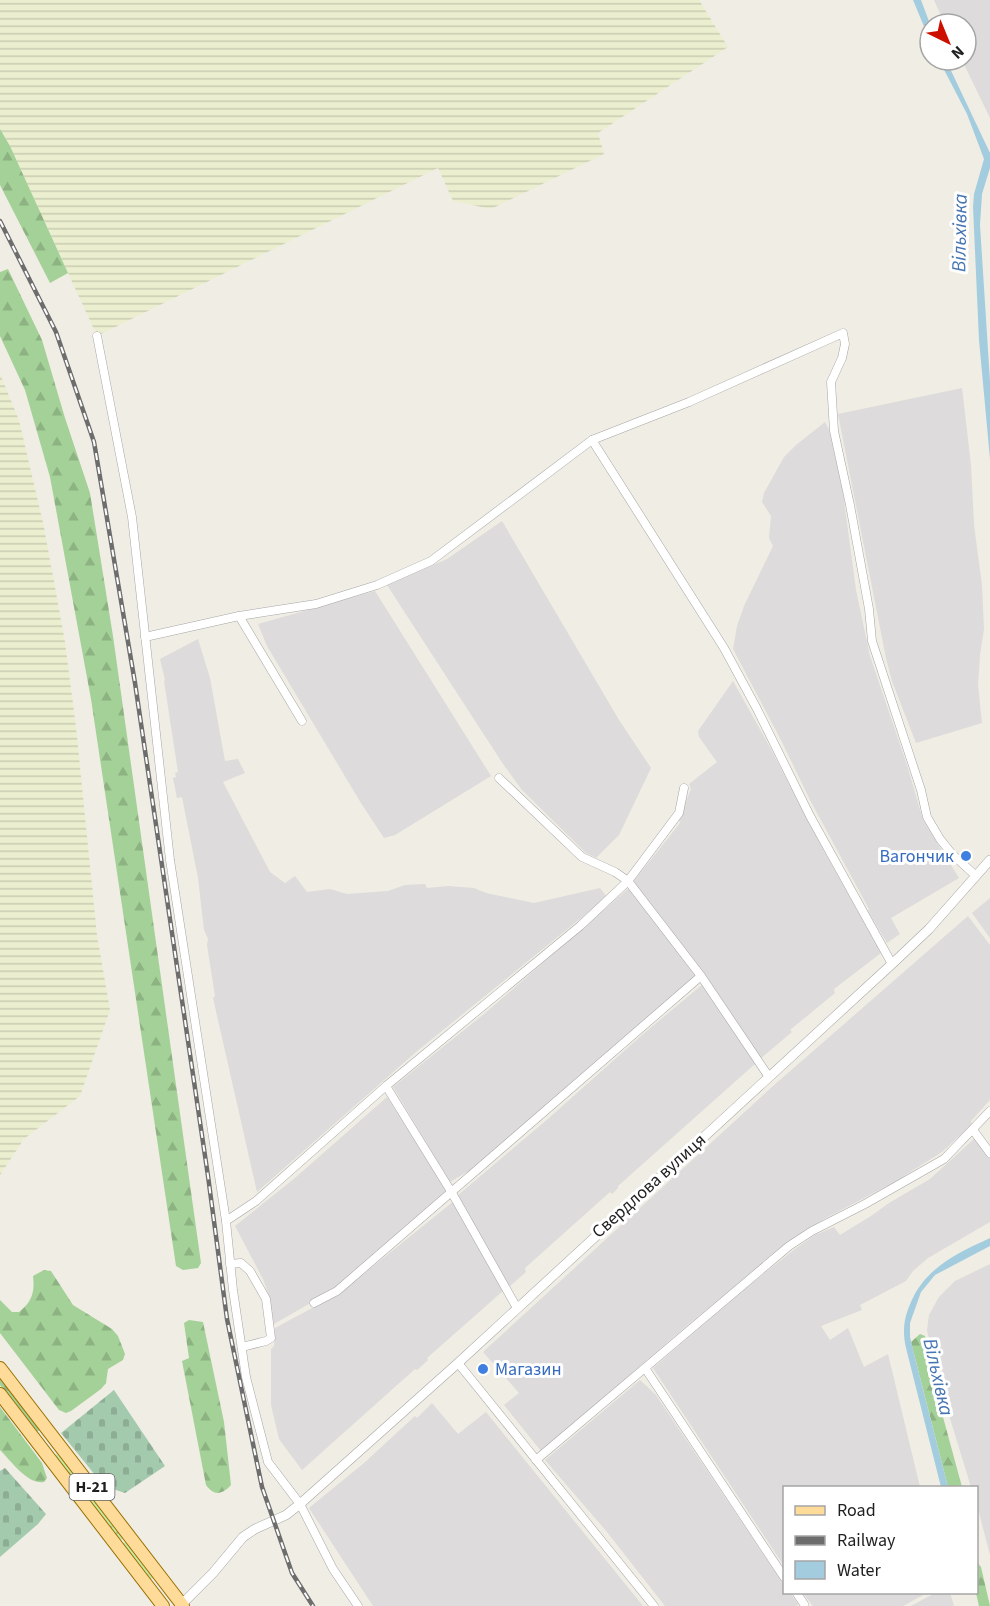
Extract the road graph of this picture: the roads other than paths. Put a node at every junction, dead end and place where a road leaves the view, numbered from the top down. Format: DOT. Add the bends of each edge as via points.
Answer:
graph roads {
  1 [pos="97,336"];
  2 [pos="592,440"];
  3 [pos="239,616"];
  4 [pos="145,637"];
  5 [pos="302,721"];
  6 [pos="499,778"];
  7 [pos="684,789"];
  8 [pos="990,860"];
  9 [pos="975,875"];
  10 [pos="628,881"];
  11 [pos="892,964"];
  12 [pos="701,976"];
  13 [pos="769,1077"];
  14 [pos="386,1086"];
  15 [pos="990,1111"];
  16 [pos="974,1130"];
  17 [pos="990,1153"];
  18 [pos="452,1193"];
  19 [pos="226,1221"];
  20 [pos="230,1264"];
  21 [pos="314,1303"];
  22 [pos="517,1308"];
  23 [pos="242,1347"];
  24 [pos="458,1363"];
  25 [pos="0,1368"];
  26 [pos="645,1368"];
  27 [pos="0,1394"];
  28 [pos="536,1460"];
  29 [pos="300,1504"];
  30 [pos="783,1575"];
  31 [pos="797,1594"];
  32 [pos="804,1604"];
  33 [pos="181,1605"];
  34 [pos="163,1606"];
  35 [pos="358,1606"];
  36 [pos="654,1606"];
  1 -- 4 [label="street" via="132,517"];
  2 -- 3 [label="street" via="431,561 377,585 316,604"];
  2 -- 9 [label="street" via="689,402 843,333 842,358 831,382 834,431 872,641 927,817 952,854"];
  2 -- 11 [label="street" via="724,648"];
  3 -- 4 [label="street"];
  3 -- 5 [label="street"];
  4 -- 19 [label="street" via="170,860"];
  6 -- 10 [label="street" via="582,856"];
  7 -- 10 [label="street" via="679,813"];
  8 -- 9 [label="street, Свердлова вулиця"];
  9 -- 11 [label="street, Свердлова вулиця" via="929,929"];
  10 -- 12 [label="street"];
  10 -- 14 [label="street" via="580,926"];
  11 -- 13 [label="street, Свердлова вулиця"];
  12 -- 13 [label="street"];
  12 -- 18 [label="street"];
  13 -- 22 [label="street, Свердлова вулиця"];
  14 -- 18 [label="street"];
  14 -- 19 [label="street" via="256,1201"];
  15 -- 16 [label="street"];
  16 -- 17 [label="street"];
  16 -- 26 [label="street" via="944,1159 789,1246"];
  18 -- 21 [label="street" via="337,1291"];
  18 -- 22 [label="street"];
  19 -- 20 [label="street"];
  20 -- 23 [label="street"];
  20 -- 23 [label="street" via="241,1263 250,1271 267,1299 271,1338"];
  22 -- 24 [label="street, Свердлова вулиця"];
  23 -- 29 [label="street" via="268,1462"];
  24 -- 28 [label="street"];
  24 -- 29 [label="street, Свердлова вулиця"];
  25 -- 33 [label="main road, Н-21"];
  26 -- 28 [label="street"];
  26 -- 30 [label="street"];
  27 -- 34 [label="main road, Н-21"];
  28 -- 36 [label="street"];
  29 -- 33 [label="street, Свердлова вулиця" via="243,1537"];
  29 -- 35 [label="street" via="333,1569"];
  31 -- 32 [label="street"];
}
